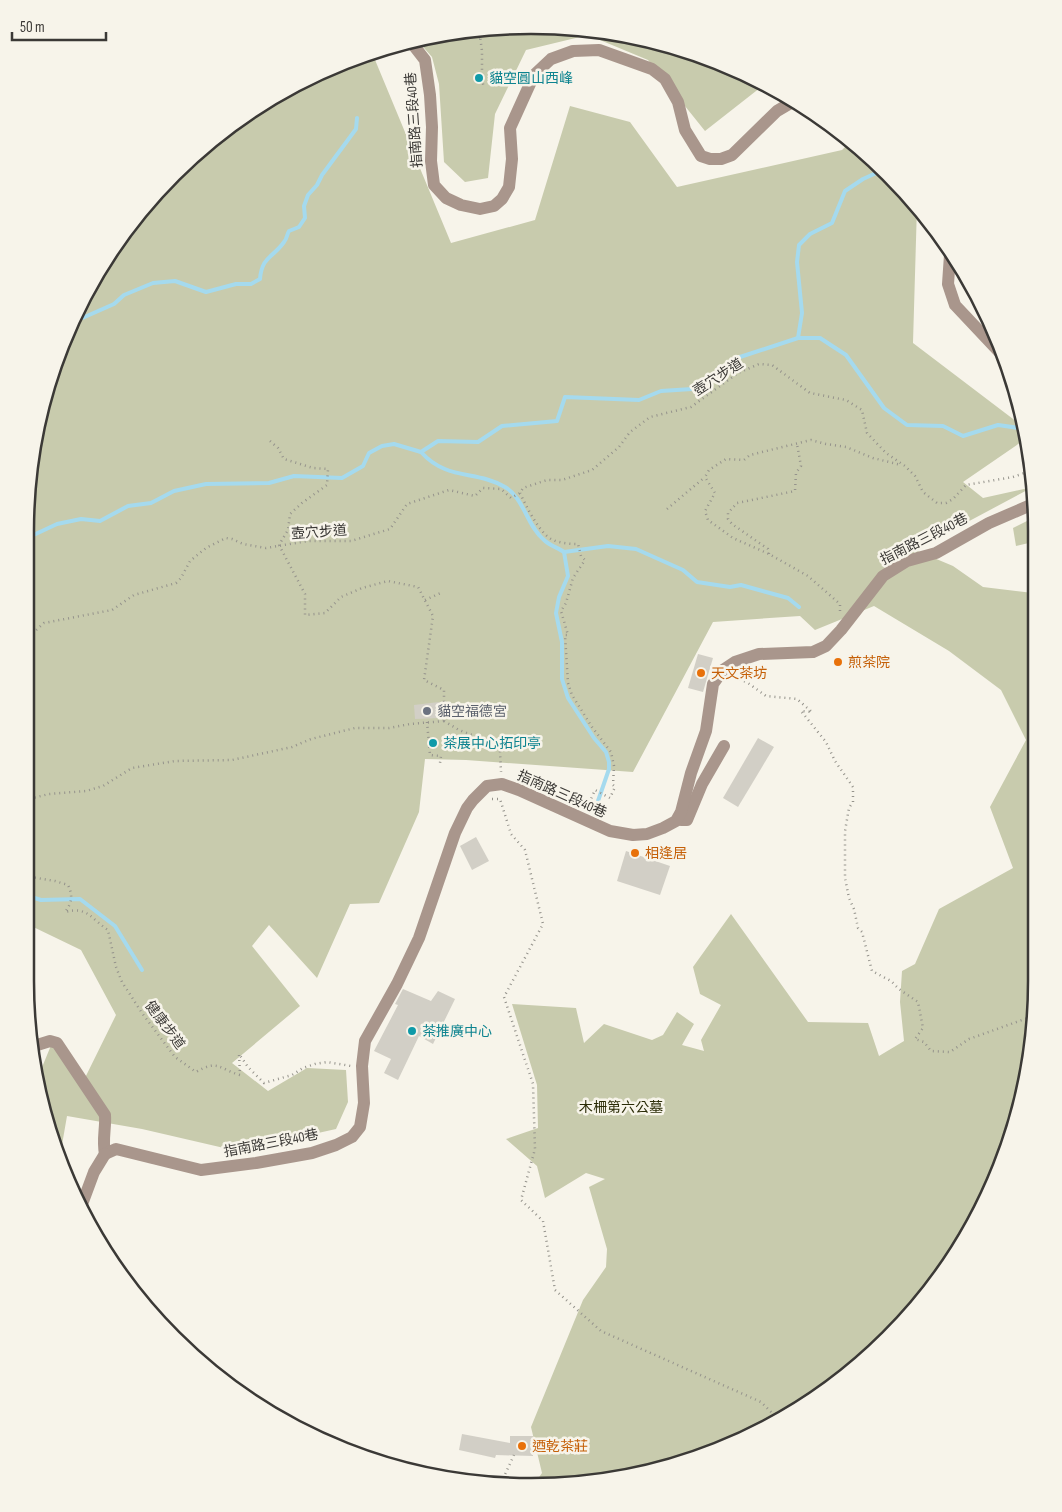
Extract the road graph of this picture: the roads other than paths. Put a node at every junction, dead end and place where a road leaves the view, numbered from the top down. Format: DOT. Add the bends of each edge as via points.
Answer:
graph roads {
  1 [pos="415,48"];
  2 [pos="787,105"];
  3 [pos="949,263"];
  4 [pos="991,343"];
  5 [pos="1027,506"];
  6 [pos="724,746"];
  7 [pos="676,821"];
  8 [pos="38,1045"];
  9 [pos="105,1154"];
  10 [pos="84,1199"];
  1 -- 2 [label="street, 指南路三段40巷" via="424,60 430,95 434,184 446,198 480,209 494,206 509,187 512,159 510,128 534,75 551,59 573,51 599,50 652,69 665,79 678,102 685,130 701,156 710,159 721,160 732,155"];
  3 -- 4 [label="street" via="948,284 955,305"];
  5 -- 7 [label="street, 指南路三段40巷" via="989,523 936,553 907,561 882,576 826,646 813,652 759,654 723,670 714,684 706,731"];
  6 -- 7 [label="street, 指南路三段40巷" via="702,784 687,820"];
  7 -- 9 [label="street, 指南路三段40巷" via="647,834 610,831 519,790 502,784 487,786 473,800 455,834 418,938 398,984 365,1041 362,1066 364,1104 360,1127 352,1137 312,1152 201,1170 116,1149"];
  8 -- 9 [label="street" via="50,1041 57,1043 104,1115"];
  9 -- 10 [label="street"];
}
